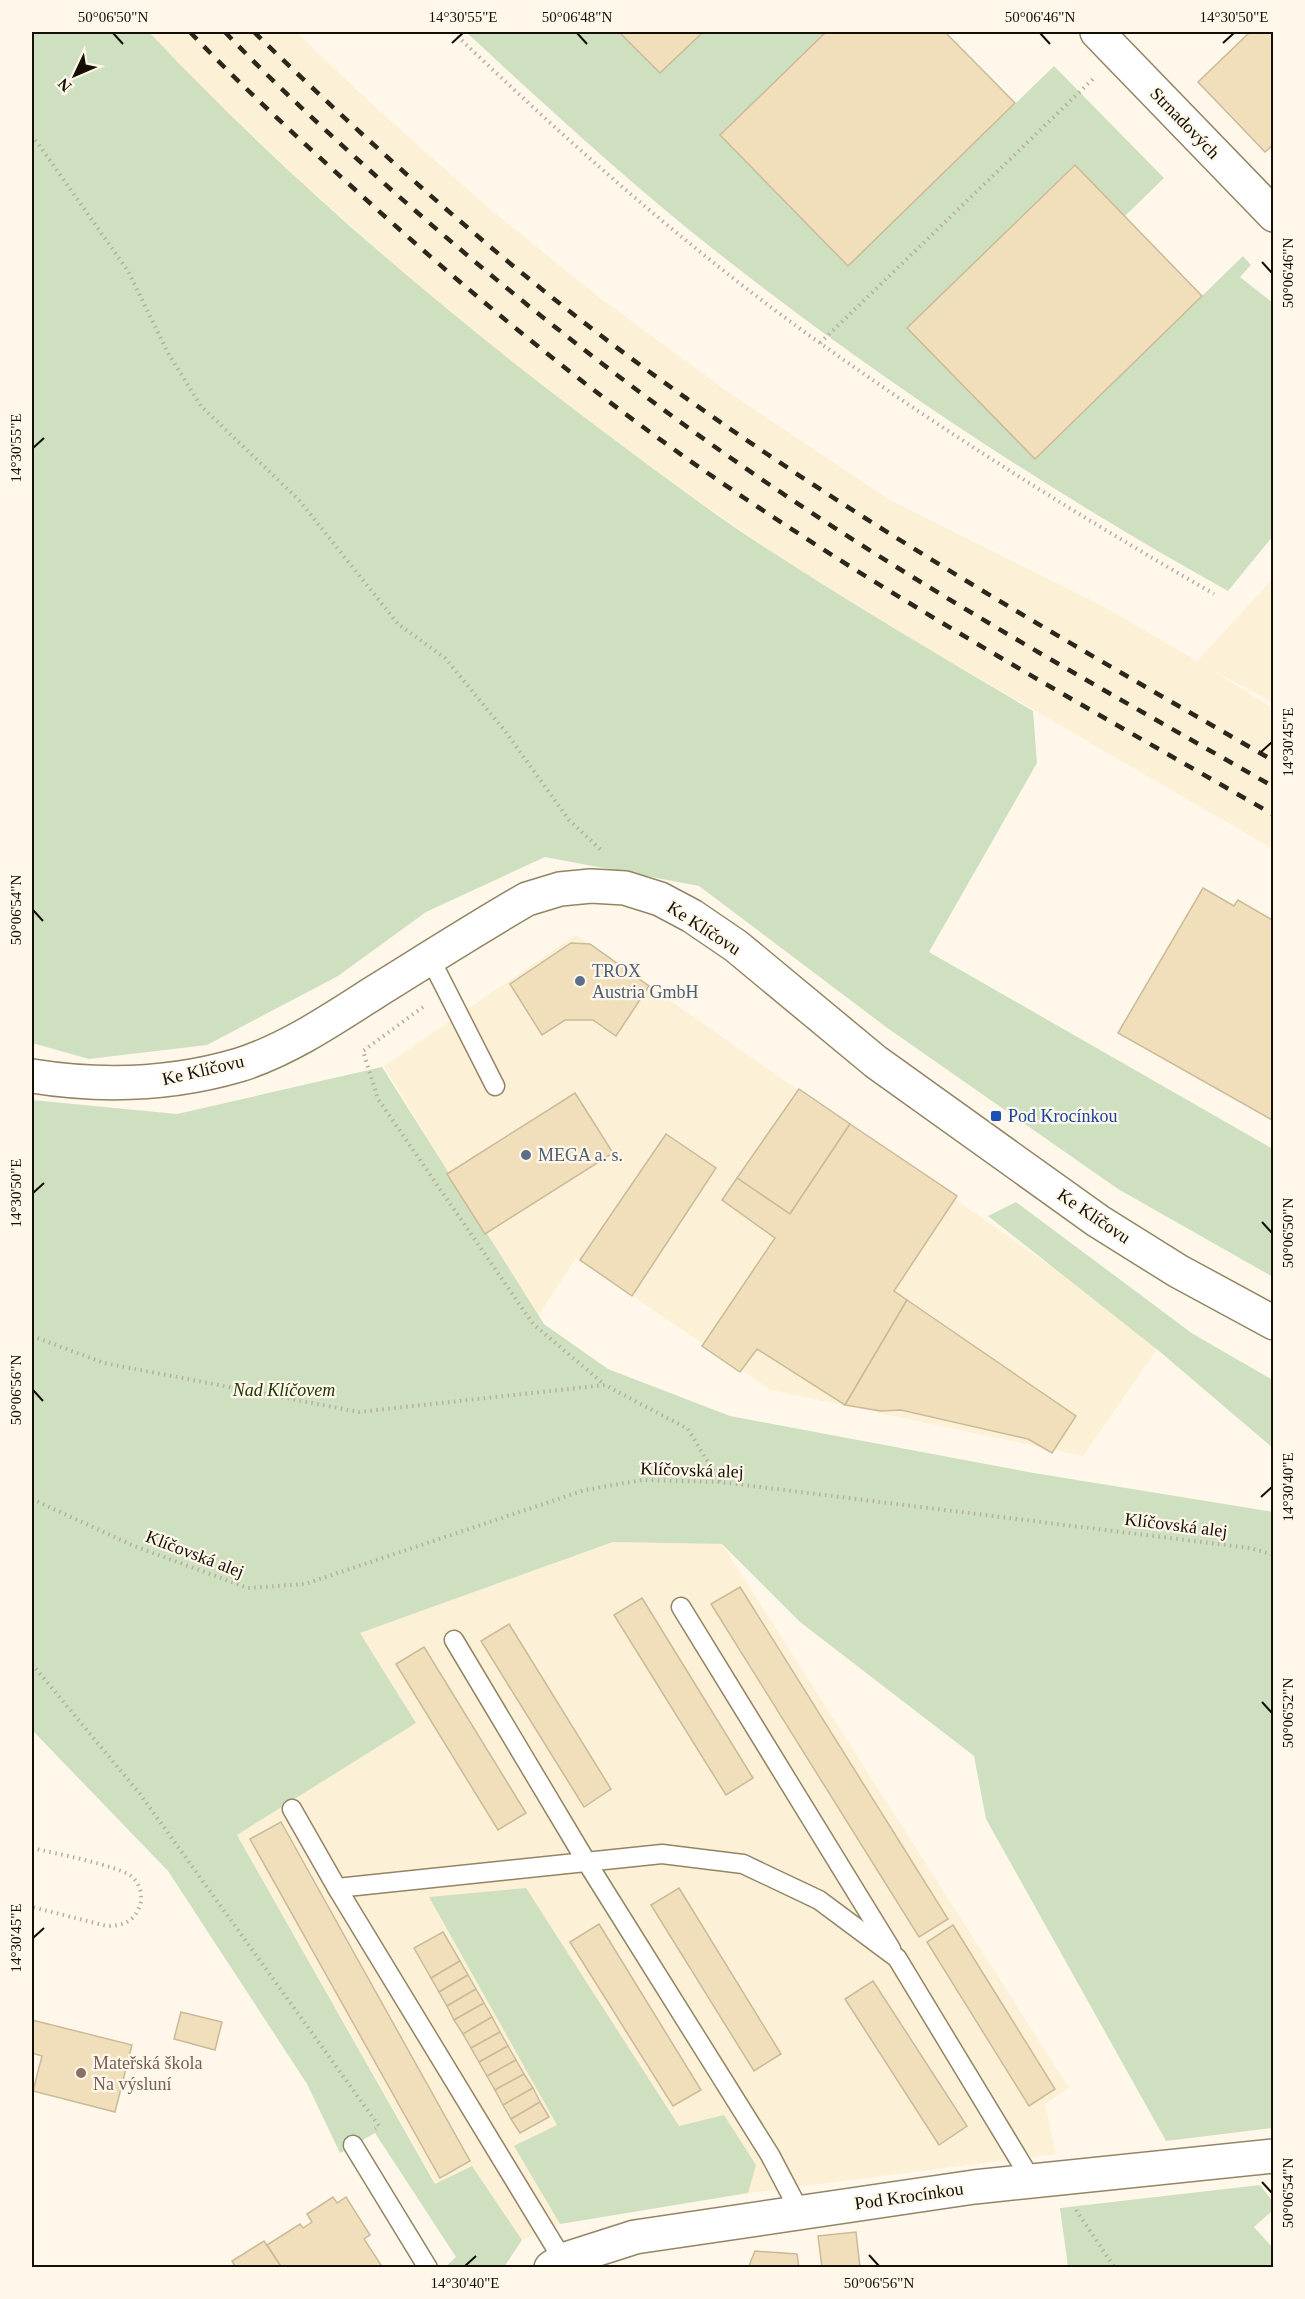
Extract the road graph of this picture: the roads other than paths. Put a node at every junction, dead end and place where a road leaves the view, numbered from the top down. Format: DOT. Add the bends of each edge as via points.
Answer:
graph roads {
  1 [pos="1097,32"];
  2 [pos="1274,216"];
  3 [pos="430,958"];
  4 [pos="32,1076"];
  5 [pos="495,1086"];
  6 [pos="1274,1323"];
  7 [pos="681,1607"];
  8 [pos="454,1640"];
  9 [pos="292,1809"];
  10 [pos="586,1862"];
  11 [pos="337,1888"];
  12 [pos="897,1958"];
  13 [pos="353,2145"];
  14 [pos="1270,2161"];
  15 [pos="1032,2181"];
  16 [pos="800,2212"];
  17 [pos="557,2264"];
  18 [pos="428,2268"];
  1 -- 2 [label="street, Strnadových"];
  3 -- 4 [label="street, Ke Klíčovu" via="298,1039 241,1064 149,1082 69,1082"];
  3 -- 5 [label="lane"];
  3 -- 6 [label="street, Ke Klíčovu" via="526,899 560,889 625,888 660,899 735,946 876,1062 1098,1221 1178,1271"];
  7 -- 12 [label="lane"];
  8 -- 10 [label="lane"];
  9 -- 11 [label="lane"];
  10 -- 11 [label="lane"];
  10 -- 12 [label="lane" via="662,1854 743,1864 819,1900"];
  10 -- 16 [label="lane" via="722,2076"];
  11 -- 17 [label="lane"];
  12 -- 15 [label="lane"];
  13 -- 18 [label="lane"];
  14 -- 15 [label="street, Pod Krocínkou"];
  15 -- 16 [label="street, Pod Krocínkou"];
  16 -- 17 [label="street, Pod Krocínkou" via="635,2236"];
}
